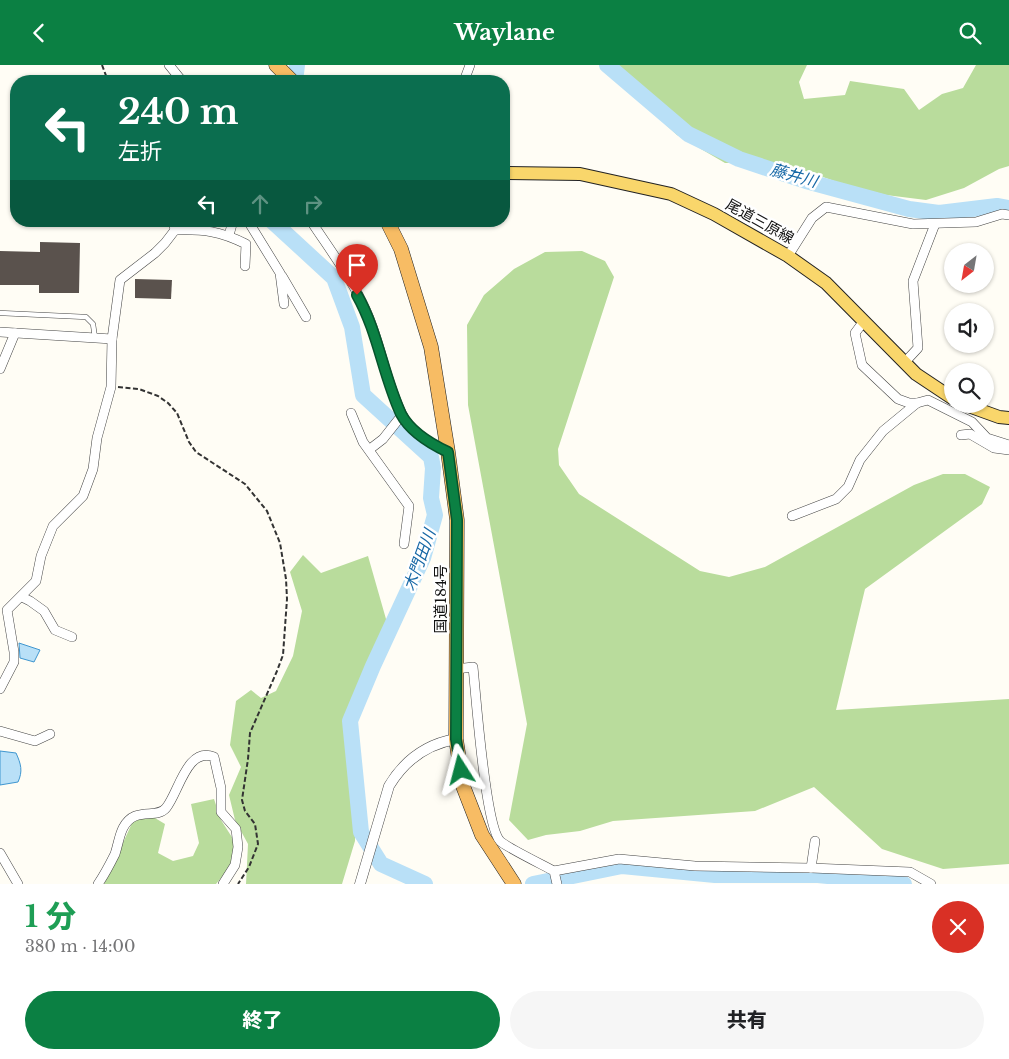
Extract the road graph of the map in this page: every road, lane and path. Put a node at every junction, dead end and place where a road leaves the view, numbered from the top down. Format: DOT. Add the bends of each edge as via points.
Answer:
graph roads {
  1 [pos="169,65"];
  2 [pos="177,75"];
  3 [pos="510,173"];
  4 [pos="1009,215"];
  5 [pos="935,224"];
  6 [pos="173,227"];
  7 [pos="188,227"];
  8 [pos="231,227"];
  9 [pos="252,227"];
  10 [pos="315,227"];
  11 [pos="390,227"];
  12 [pos="229,235"];
  13 [pos="788,256"];
  14 [pos="245,266"];
  15 [pos="280,273"];
  16 [pos="284,304"];
  17 [pos="0,313"];
  18 [pos="306,317"];
  19 [pos="864,321"];
  20 [pos="0,332"];
  21 [pos="15,333"];
  22 [pos="95,338"];
  23 [pos="112,339"];
  24 [pos="905,363"];
  25 [pos="0,369"];
  26 [pos="111,387"];
  27 [pos="944,393"];
  28 [pos="917,403"];
  29 [pos="351,413"];
  30 [pos="986,413"];
  31 [pos="402,415"];
  32 [pos="1009,419"];
  33 [pos="961,435"];
  34 [pos="1009,445"];
  35 [pos="370,449"];
  36 [pos="1009,450"];
  37 [pos="448,452"];
  38 [pos="792,516"];
  39 [pos="404,545"];
  40 [pos="22,597"];
  41 [pos="3,616"];
  42 [pos="72,637"];
  43 [pos="456,669"];
  44 [pos="0,689"];
  45 [pos="0,731"];
  46 [pos="50,733"];
  47 [pos="456,739"];
  48 [pos="815,841"];
  49 [pos="0,853"];
  50 [pos="812,868"];
  51 [pos="554,871"];
  52 [pos="512,881"];
  53 [pos="18,884"];
  54 [pos="98,884"];
  55 [pos="223,884"];
  56 [pos="238,884"];
  57 [pos="360,884"];
  58 [pos="557,884"];
  59 [pos="931,884"];
  1 -- 2 [label="street"];
  3 -- 13 [label="main road, 尾道三原線" via="580,174 671,194"];
  4 -- 5 [label="street" via="976,222"];
  5 -- 13 [label="street" via="913,224 826,207 812,218"];
  5 -- 24 [label="street" via="913,281 918,348"];
  6 -- 23 [label="street" via="160,248 120,280"];
  7 -- 12 [label="street"];
  8 -- 12 [label="street"];
  9 -- 15 [label="street"];
  10 -- 31 [label="street" via="366,312"];
  11 -- 37 [label="highway, 国道184号" via="401,249 431,347"];
  12 -- 14 [label="street" via="246,244"];
  13 -- 19 [label="main road, 尾道三原線" via="826,283"];
  15 -- 16 [label="street"];
  15 -- 18 [label="street"];
  17 -- 22 [label="lane" via="86,317 93,325"];
  19 -- 24 [label="main road, 尾道三原線"];
  19 -- 28 [label="street" via="856,333 862,365 898,399"];
  20 -- 21 [label="street"];
  21 -- 22 [label="street"];
  21 -- 25 [label="street"];
  22 -- 23 [label="street"];
  23 -- 26 [label="street"];
  24 -- 27 [label="main road, 尾道三原線"];
  26 -- 40 [label="street" via="97,438 93,469 83,496 53,526 41,555 36,581"];
  26 -- 56 [label="path" via="139,389 168,403 177,413 196,452 246,484 268,511 280,543 287,599 282,655 250,733 242,800 245,811 255,824 258,844"];
  28 -- 34 [label="street" via="928,400 972,423 987,438"];
  28 -- 38 [label="street" via="883,431 860,460 848,487 836,499"];
  29 -- 35 [label="street"];
  30 -- 32 [label="main road"];
  31 -- 35 [label="street" via="383,439"];
  31 -- 37 [label="street" via="418,433"];
  33 -- 36 [label="street" via="970,434 994,447"];
  35 -- 39 [label="street" via="409,506"];
  37 -- 43 [label="highway, 国道184号" via="457,520"];
  40 -- 41 [label="street"];
  40 -- 42 [label="street" via="44,611 55,629"];
  41 -- 44 [label="street" via="14,662"];
  43 -- 47 [label="highway, 国道184号"];
  43 -- 51 [label="street" via="473,667 492,823 500,841"];
  45 -- 46 [label="street" via="35,741"];
  47 -- 52 [label="highway, 国道184号" via="463,786 482,835"];
  47 -- 57 [label="street" via="442,741 405,763 389,786"];
  48 -- 50 [label="street"];
  49 -- 53 [label="street"];
  50 -- 51 [label="street" via="695,866 619,859"];
  50 -- 59 [label="street" via="910,872"];
  51 -- 58 [label="street"];
  54 -- 55 [label="street" via="115,853 124,827 132,817 165,809 191,762 206,754 214,757 218,770 221,812 236,829 235,865"];
}
